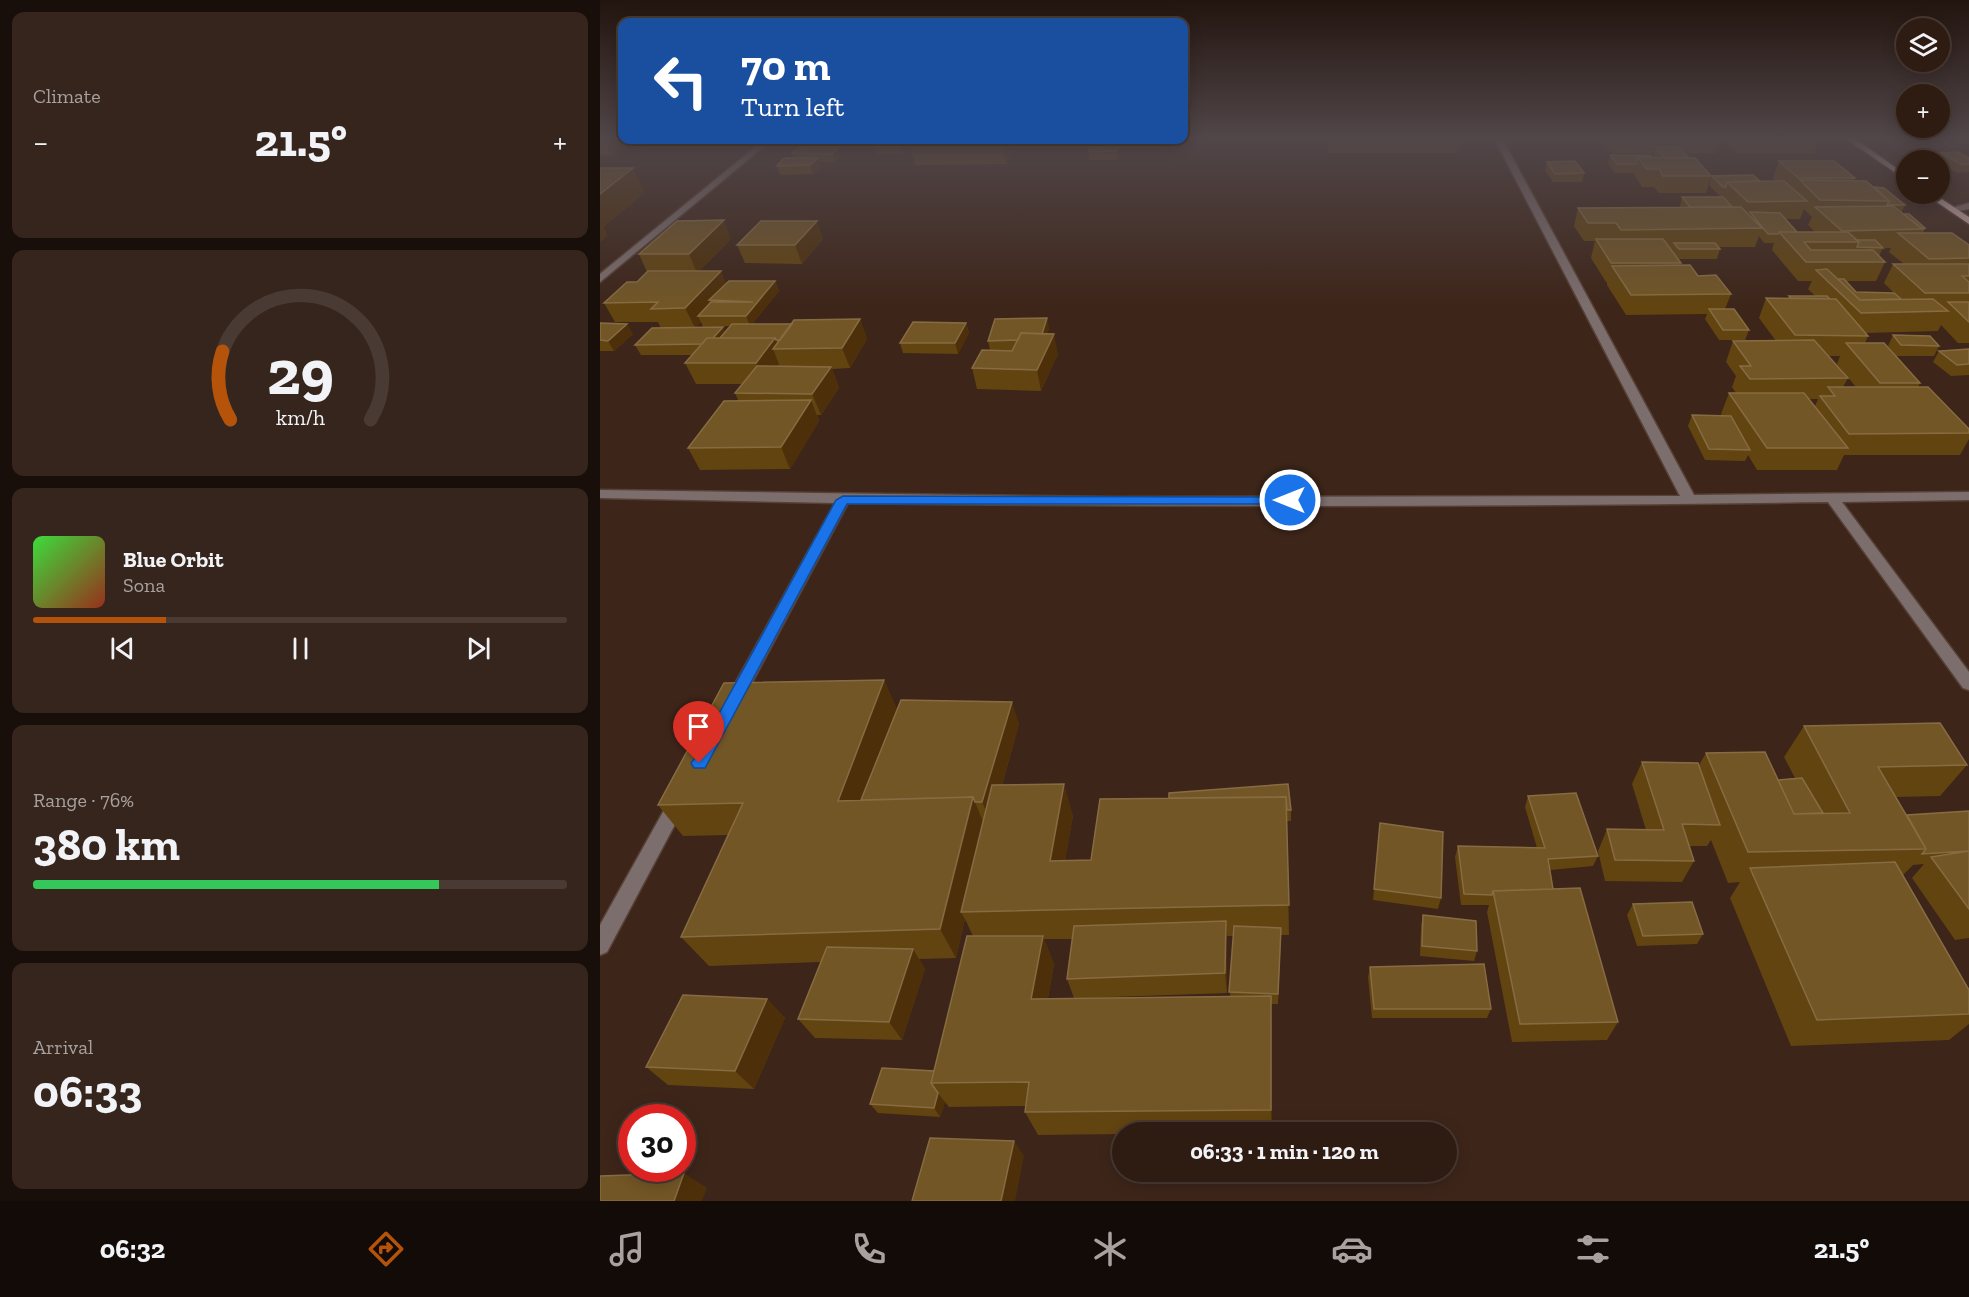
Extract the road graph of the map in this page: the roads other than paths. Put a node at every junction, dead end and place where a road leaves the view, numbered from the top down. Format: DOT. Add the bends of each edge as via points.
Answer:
graph roads {
  1 [pos="703,194"];
  2 [pos="1528,194"];
  3 [pos="1944,204"];
  4 [pos="1969,206"];
  5 [pos="1952,209"];
  6 [pos="1969,221"];
  7 [pos="600,279"];
  8 [pos="600,494"];
  9 [pos="1969,496"];
  10 [pos="1832,498"];
  11 [pos="843,500"];
  12 [pos="1690,501"];
  13 [pos="1969,684"];
  14 [pos="724,717"];
  15 [pos="685,790"];
  16 [pos="600,945"];
  1 -- 7 [label="street"];
  2 -- 12 [label="street"];
  3 -- 5 [label="main road"];
  4 -- 5 [label="street"];
  5 -- 6 [label="main road"];
  8 -- 11 [label="street"];
  9 -- 10 [label="street"];
  10 -- 12 [label="street"];
  10 -- 13 [label="street"];
  11 -- 12 [label="street"];
  11 -- 14 [label="street"];
  15 -- 16 [label="street"];
}
